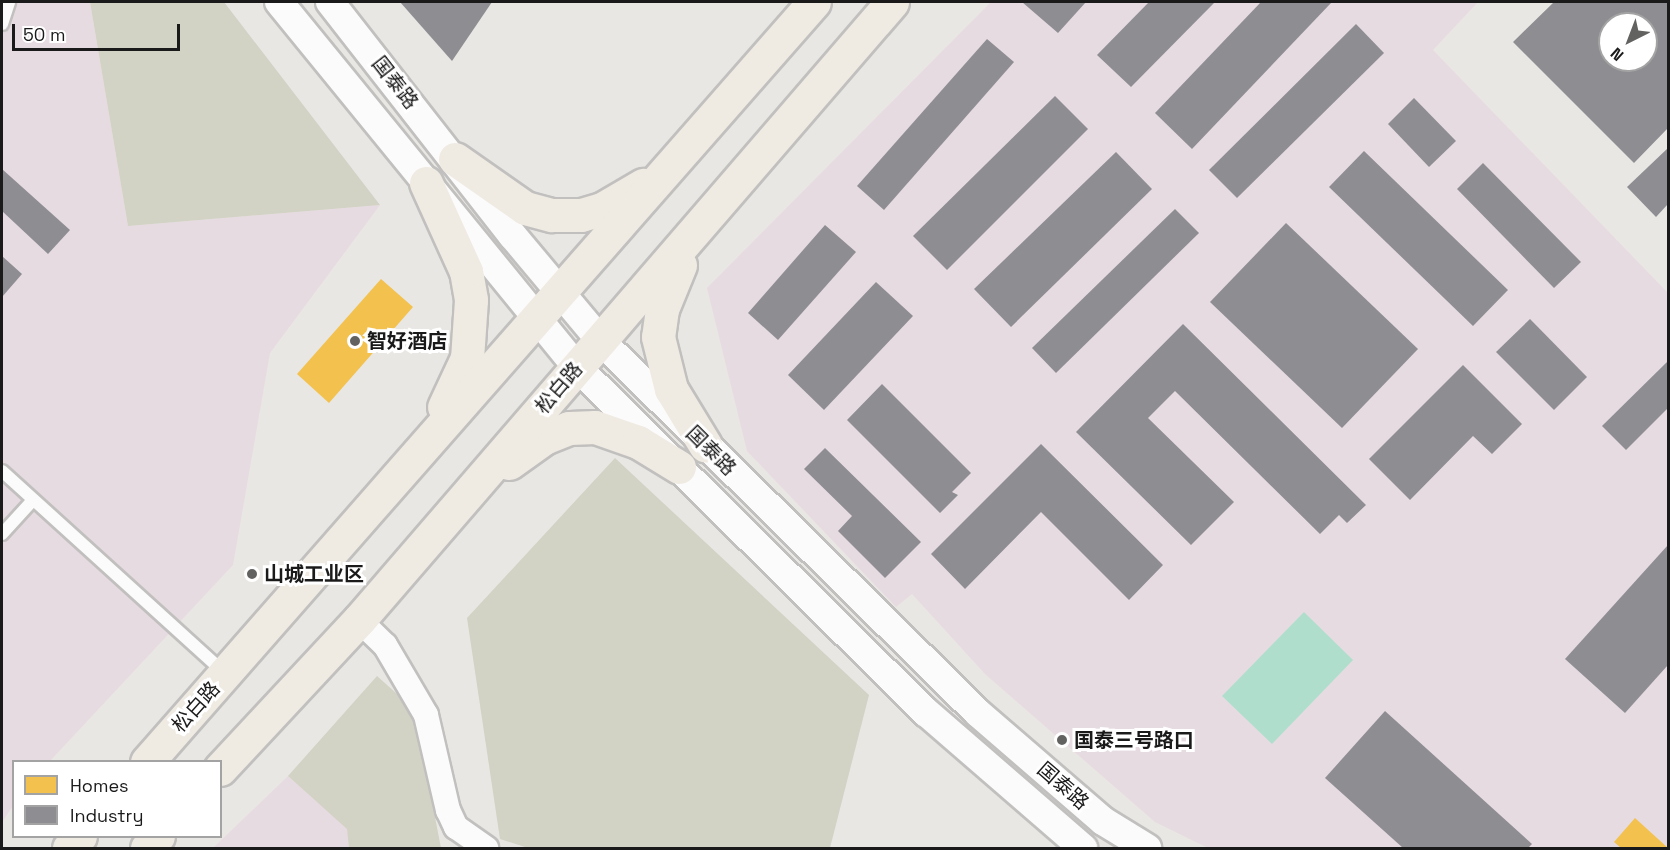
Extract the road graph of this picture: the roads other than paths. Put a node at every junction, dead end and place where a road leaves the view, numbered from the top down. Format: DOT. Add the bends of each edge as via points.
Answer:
graph roads {
  1 [pos="9,2"];
  2 [pos="279,2"];
  3 [pos="330,2"];
  4 [pos="814,2"];
  5 [pos="892,2"];
  6 [pos="2,24"];
  7 [pos="455,159"];
  8 [pos="678,160"];
  9 [pos="426,183"];
  10 [pos="701,227"];
  11 [pos="560,294"];
  12 [pos="536,320"];
  13 [pos="600,340"];
  14 [pos="577,366"];
  15 [pos="705,445"];
  16 [pos="412,461"];
  17 [pos="679,467"];
  18 [pos="2,471"];
  19 [pos="33,500"];
  20 [pos="443,522"];
  21 [pos="2,534"];
  22 [pos="358,620"];
  23 [pos="226,674"];
  24 [pos="149,760"];
  25 [pos="222,767"];
  26 [pos="1072,846"];
  27 [pos="486,849"];
  28 [pos="1147,849"];
  1 -- 6 [label="lane"];
  2 -- 9 [label="street, 国泰路"];
  3 -- 7 [label="street, 国泰路"];
  4 -- 8 [label="main road, 松白路"];
  5 -- 10 [label="main road, 松白路"];
  7 -- 8 [label="main road" via="525,207 552,215 581,215 602,209"];
  7 -- 11 [label="street, 国泰路"];
  8 -- 11 [label="main road, 松白路"];
  9 -- 12 [label="street, 国泰路"];
  9 -- 16 [label="main road" via="466,272 472,323 467,358 454,391"];
  10 -- 13 [label="main road, 松白路"];
  10 -- 15 [label="main road" via="671,280 658,337 671,389"];
  11 -- 12 [label="main road, 松白路"];
  11 -- 13 [label="street, 国泰路"];
  12 -- 14 [label="street, 国泰路"];
  12 -- 16 [label="main road, 松白路"];
  13 -- 14 [label="main road, 松白路"];
  13 -- 15 [label="street, 国泰路"];
  14 -- 17 [label="street, 国泰路"];
  14 -- 20 [label="main road, 松白路"];
  15 -- 28 [label="street, 国泰路" via="978,713 1103,821"];
  16 -- 23 [label="main road, 松白路"];
  17 -- 20 [label="main road" via="618,432 595,427 569,429 526,449"];
  17 -- 26 [label="street, 国泰路" via="926,712"];
  18 -- 19 [label="lane"];
  19 -- 21 [label="lane"];
  19 -- 23 [label="lane"];
  20 -- 22 [label="main road, 松白路"];
  22 -- 25 [label="main road, 松白路"];
  22 -- 27 [label="street" via="385,645 426,715 448,810 456,827"];
  23 -- 24 [label="main road, 松白路"];
}
